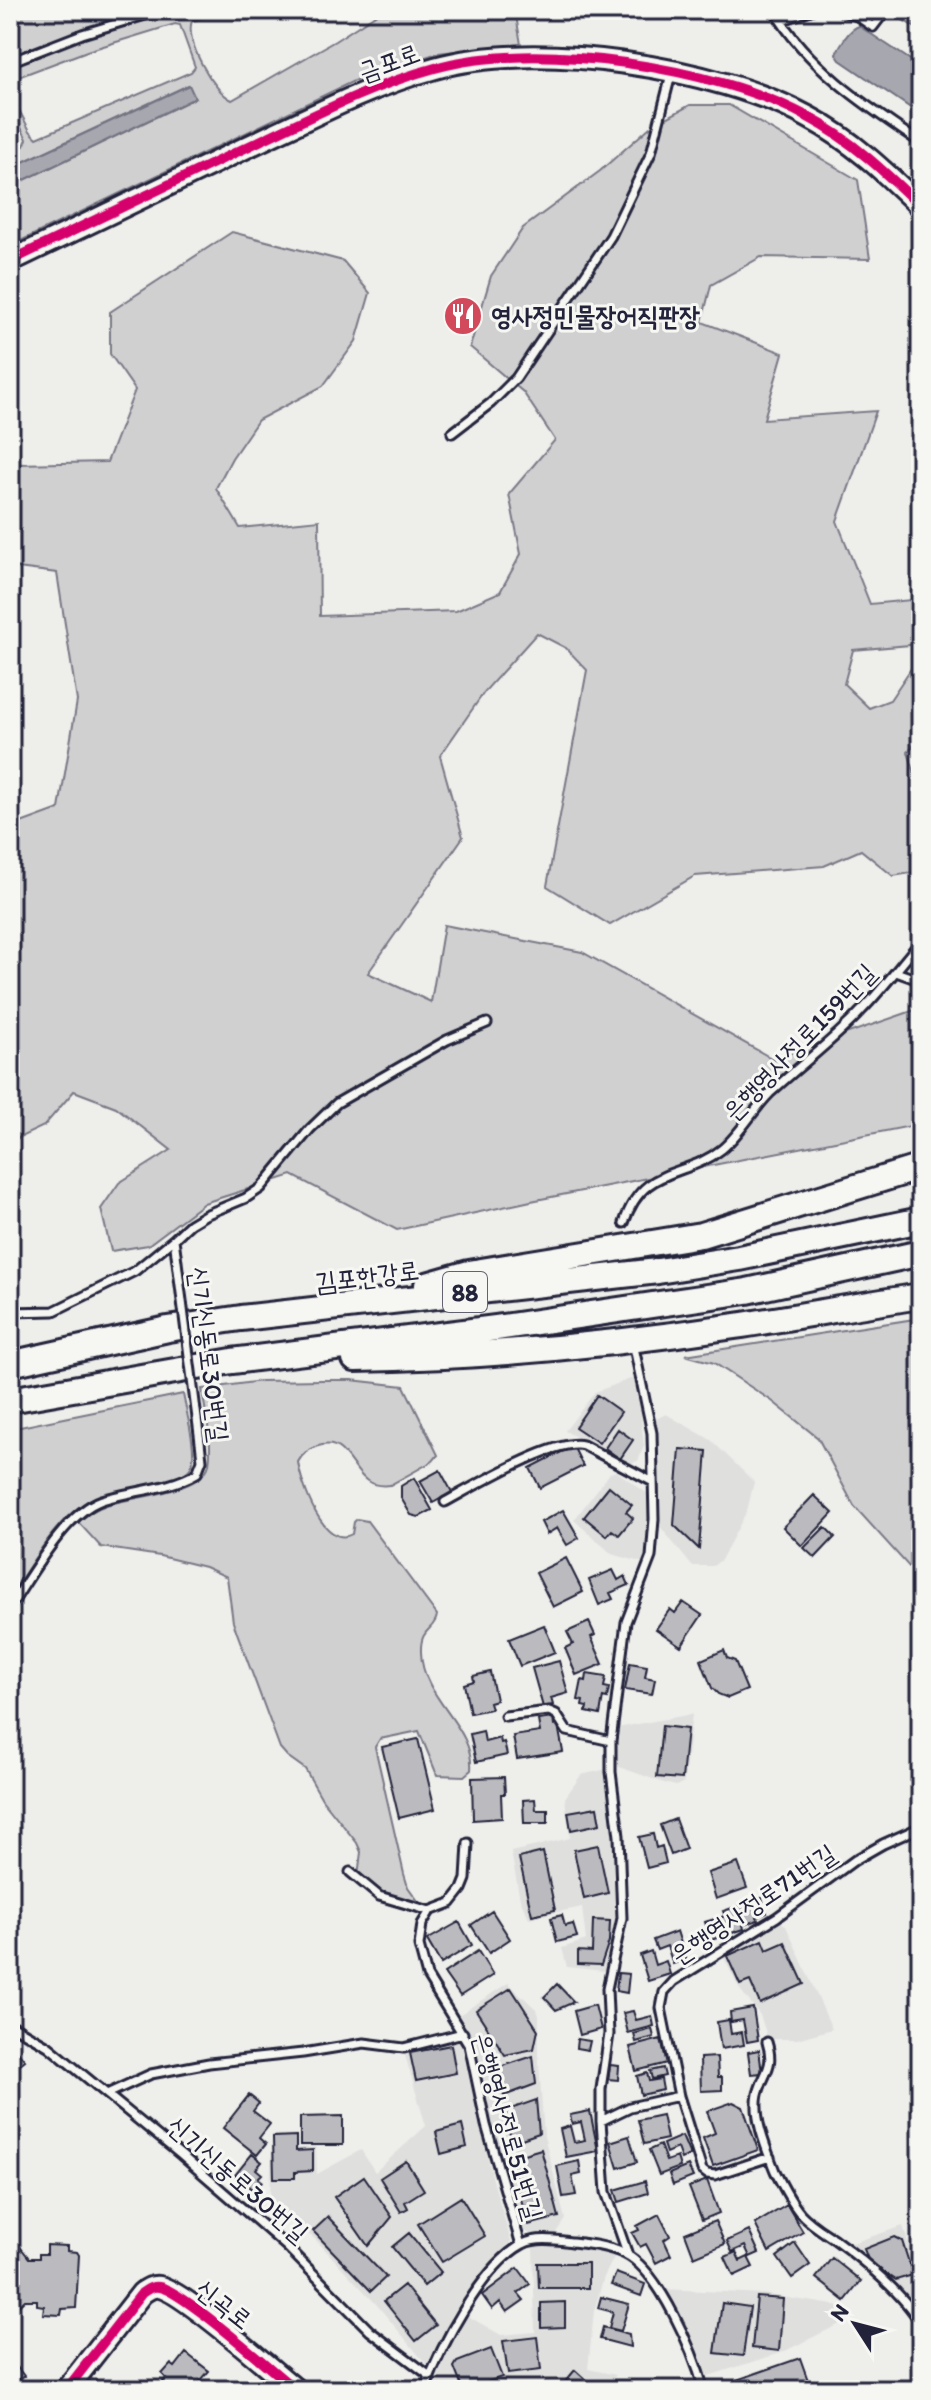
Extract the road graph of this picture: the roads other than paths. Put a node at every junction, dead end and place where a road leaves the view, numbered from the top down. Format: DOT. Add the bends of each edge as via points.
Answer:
graph roads {
  1 [pos="162,10"];
  2 [pos="774,10"];
  3 [pos="811,10"];
  4 [pos="840,10"];
  5 [pos="884,13"];
  6 [pos="781,21"];
  7 [pos="10,62"];
  8 [pos="671,72"];
  9 [pos="921,143"];
  10 [pos="921,207"];
  11 [pos="10,261"];
  12 [pos="452,433"];
  13 [pos="921,941"];
  14 [pos="896,972"];
  15 [pos="921,981"];
  16 [pos="487,1023"];
  17 [pos="921,1167"];
  18 [pos="921,1220"];
  19 [pos="624,1223"];
  20 [pos="174,1239"];
  21 [pos="921,1253"];
  22 [pos="921,1296"];
  23 [pos="366,1304"];
  24 [pos="10,1312"];
  25 [pos="635,1352"];
  26 [pos="232,1361"];
  27 [pos="10,1364"];
  28 [pos="10,1400"];
  29 [pos="653,1482"];
  30 [pos="445,1502"];
  31 [pos="10,1607"];
  32 [pos="505,1716"];
  33 [pos="611,1741"];
  34 [pos="921,1827"];
  35 [pos="468,1843"];
  36 [pos="350,1872"];
  37 [pos="430,1911"];
  38 [pos="10,2024"];
  39 [pos="463,2033"];
  40 [pos="767,2042"];
  41 [pos="107,2094"];
  42 [pos="679,2096"];
  43 [pos="601,2121"];
  44 [pos="770,2157"];
  45 [pos="521,2245"];
  46 [pos="628,2255"];
  47 [pos="921,2324"];
  48 [pos="430,2376"];
  49 [pos="921,2382"];
  50 [pos="66,2390"];
  51 [pos="296,2390"];
  52 [pos="425,2390"];
  53 [pos="704,2390"];
  54 [pos="912,2390"];
  1 -- 7 [label="lane"];
  2 -- 6 [label="lane"];
  3 -- 6 [label="lane"];
  4 -- 5 [label="lane" via="873,27"];
  6 -- 9 [label="lane" via="843,88"];
  8 -- 10 [label="main road, 금포로" via="754,93 808,117 860,150"];
  8 -- 11 [label="main road, 금포로" via="632,64 506,56 436,68 323,111"];
  8 -- 12 [label="lane" via="651,153 611,236 516,378"];
  13 -- 14 [label="lane, 은행영사정로159번길"];
  14 -- 15 [label="lane"];
  14 -- 19 [label="lane, 은행영사정로159번길" via="768,1096 726,1146 648,1186"];
  16 -- 20 [label="lane, 신기신동로30번길" via="337,1103 261,1188 205,1215"];
  17 -- 23 [label="highway" via="701,1235 469,1273"];
  18 -- 23 [label="highway, 김포한강로 / 88" via="671,1269"];
  20 -- 24 [label="lane" via="135,1271 54,1311"];
  20 -- 31 [label="lane, 신기신동로30번길, bridge" via="201,1467 189,1478 100,1501 79,1514"];
  21 -- 26 [label="highway, 88" via="658,1305"];
  22 -- 26 [label="highway" via="733,1327 509,1352"];
  23 -- 27 [label="highway, 김포한강로 / 88" via="168,1329"];
  25 -- 29 [label="lane" via="652,1433"];
  26 -- 28 [label="highway, 88"];
  29 -- 30 [label="lane" via="571,1443"];
  29 -- 33 [label="lane" via="653,1543 626,1622"];
  32 -- 33 [label="lane" via="549,1711 567,1731"];
  33 -- 43 [label="lane" via="622,1918 607,1989 609,2034"];
  34 -- 42 [label="lane, 은행영사정로71번길" via="855,1860 667,1987 661,2008"];
  35 -- 37 [label="lane" via="462,1889 451,1903"];
  36 -- 37 [label="lane" via="379,1896"];
  37 -- 39 [label="lane, 은행영사정로51번길" via="420,1934 421,1962"];
  38 -- 41 [label="lane, 신기신동로30번길" via="48,2046"];
  39 -- 41 [label="lane" via="404,2048 364,2043 209,2063 151,2074"];
  39 -- 45 [label="lane, 은행영사정로51번길"];
  40 -- 44 [label="lane" via="772,2056 757,2108"];
  41 -- 48 [label="lane, 신기신동로30번길" via="251,2214 370,2331"];
  42 -- 43 [label="lane" via="630,2107"];
  42 -- 44 [label="lane, 은행영사정로71번길" via="698,2162 707,2174"];
  43 -- 46 [label="lane" via="606,2192"];
  44 -- 47 [label="lane" via="798,2211 900,2296"];
  45 -- 46 [label="lane, 은행영사정로51번길" via="545,2239 594,2244"];
  45 -- 48 [label="lane" via="473,2296"];
  46 -- 53 [label="lane" via="648,2274 679,2324"];
  48 -- 52 [label="lane"];
  49 -- 54 [label="lane"];
  50 -- 51 [label="main road, 신곡로" via="142,2293 161,2287 189,2303"];
}
